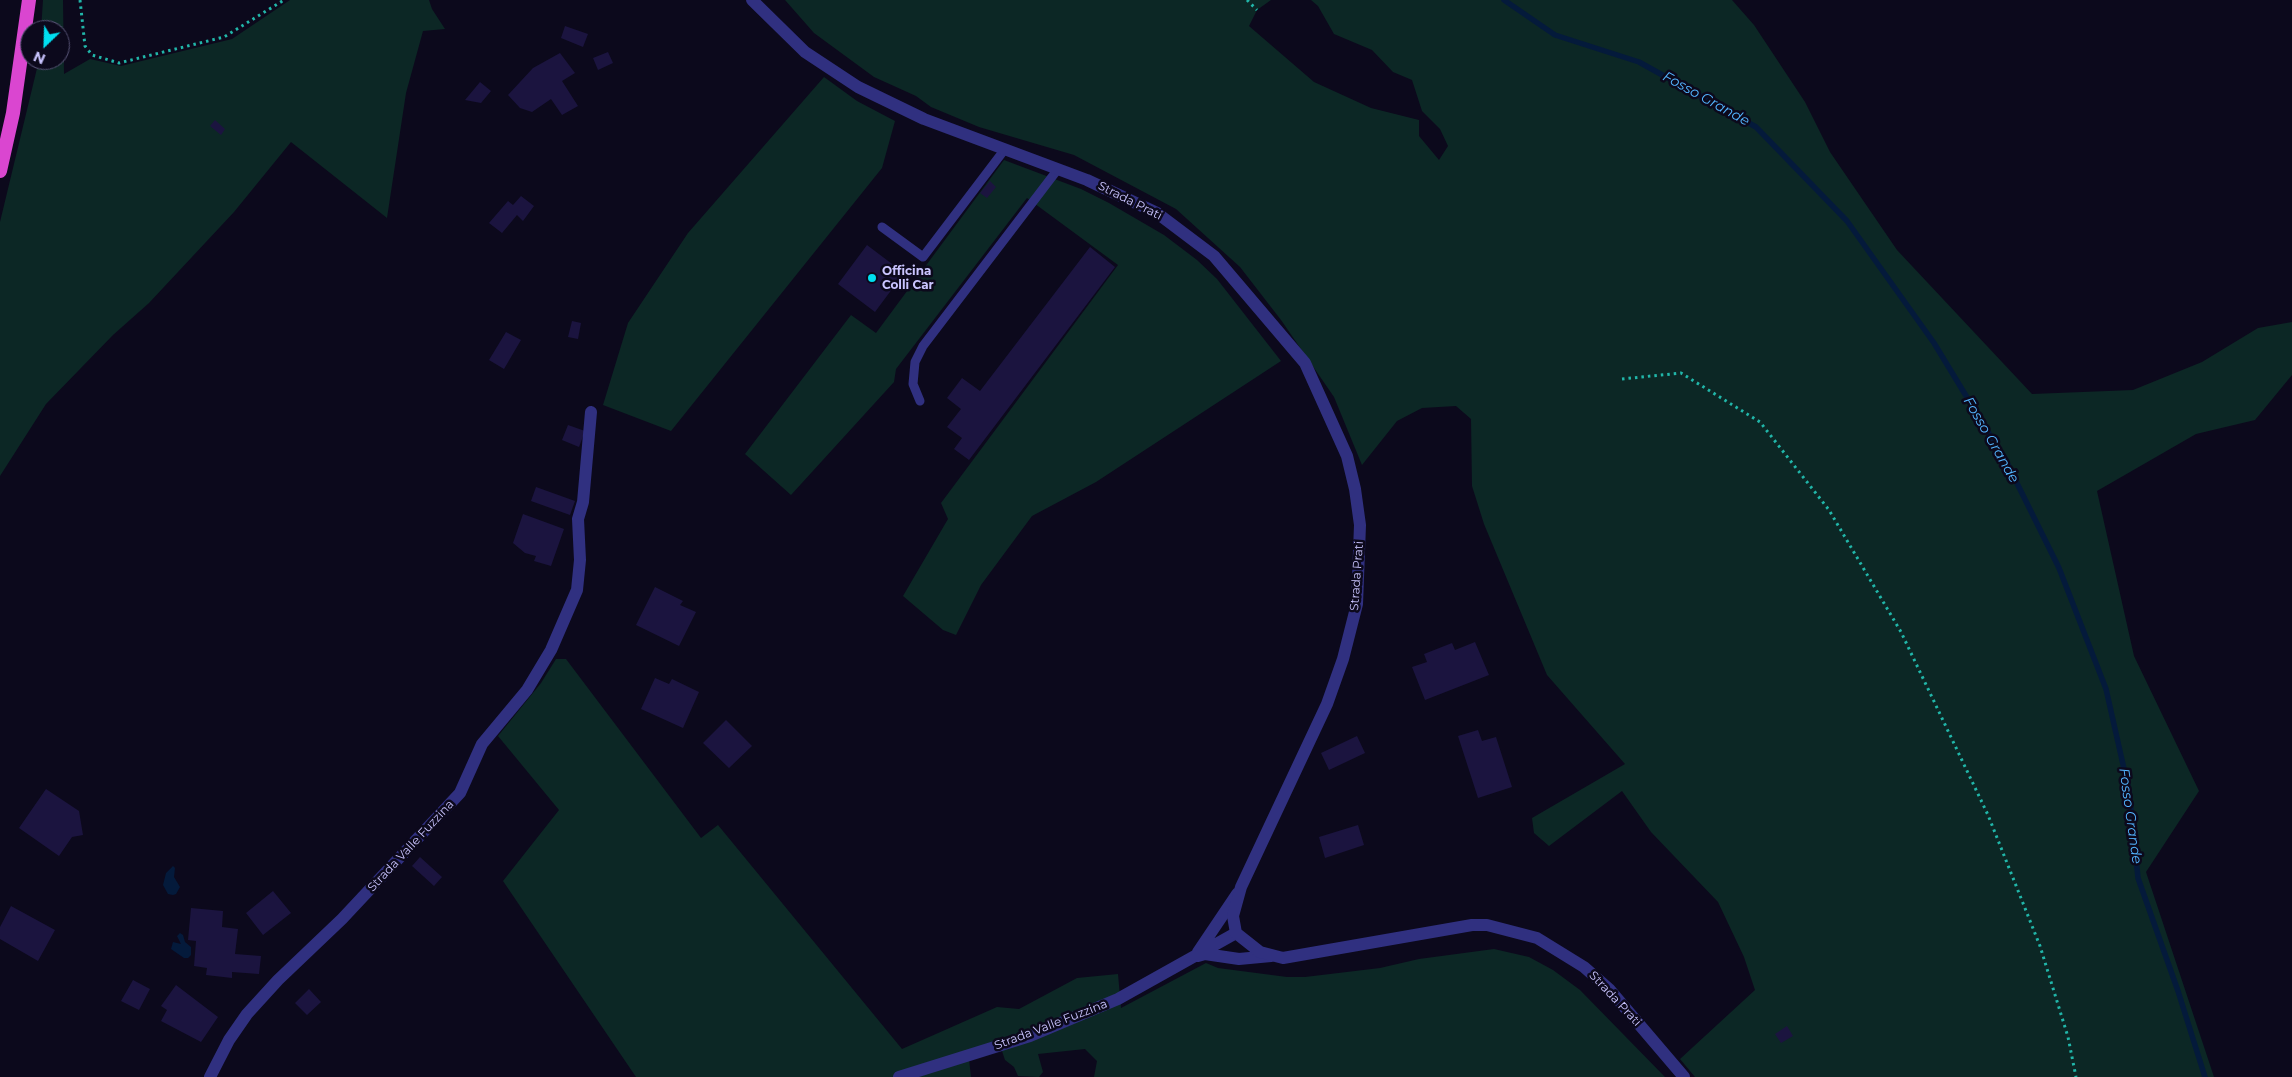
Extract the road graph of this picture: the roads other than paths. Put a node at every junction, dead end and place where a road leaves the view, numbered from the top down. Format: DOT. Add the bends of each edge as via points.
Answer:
graph roads {
  1 [pos="29,0"];
  2 [pos="752,0"];
  3 [pos="1005,149"];
  4 [pos="1058,169"];
  5 [pos="0,170"];
  6 [pos="882,227"];
  7 [pos="920,401"];
  8 [pos="591,412"];
  9 [pos="1241,887"];
  10 [pos="1236,933"];
  11 [pos="1195,956"];
  12 [pos="1271,956"];
  13 [pos="210,1077"];
  14 [pos="899,1077"];
  15 [pos="1684,1077"];
  1 -- 5 [label="highway" via="16,94"];
  2 -- 3 [label="street, Strada Prati" via="805,52 858,87 924,119"];
  3 -- 4 [label="street, Strada Prati"];
  3 -- 6 [label="lane" via="923,257"];
  4 -- 7 [label="lane" via="923,346 915,362 913,384"];
  4 -- 9 [label="street, Strada Prati" via="1157,213 1214,256 1305,363 1347,456 1360,525 1357,604 1327,704"];
  8 -- 13 [label="street, Strada Valle Fuzzina" via="583,502 578,519 580,560 577,590 551,650 527,690 482,744 460,793 247,1014"];
  9 -- 10 [label="street, Strada Prati" via="1233,916"];
  9 -- 11 [label="street, Strada Valle Fuzzina"];
  10 -- 11 [label="street, Strada Valle Fuzzina"];
  10 -- 12 [label="street, Strada Prati"];
  11 -- 12 [label="street, Strada Valle Fuzzina" via="1205,954 1239,959"];
  11 -- 14 [label="street, Strada Valle Fuzzina" via="1118,999 1030,1036"];
  12 -- 15 [label="street, Strada Prati" via="1302,956 1472,925 1487,925 1537,938 1584,967 1609,989"];
}
